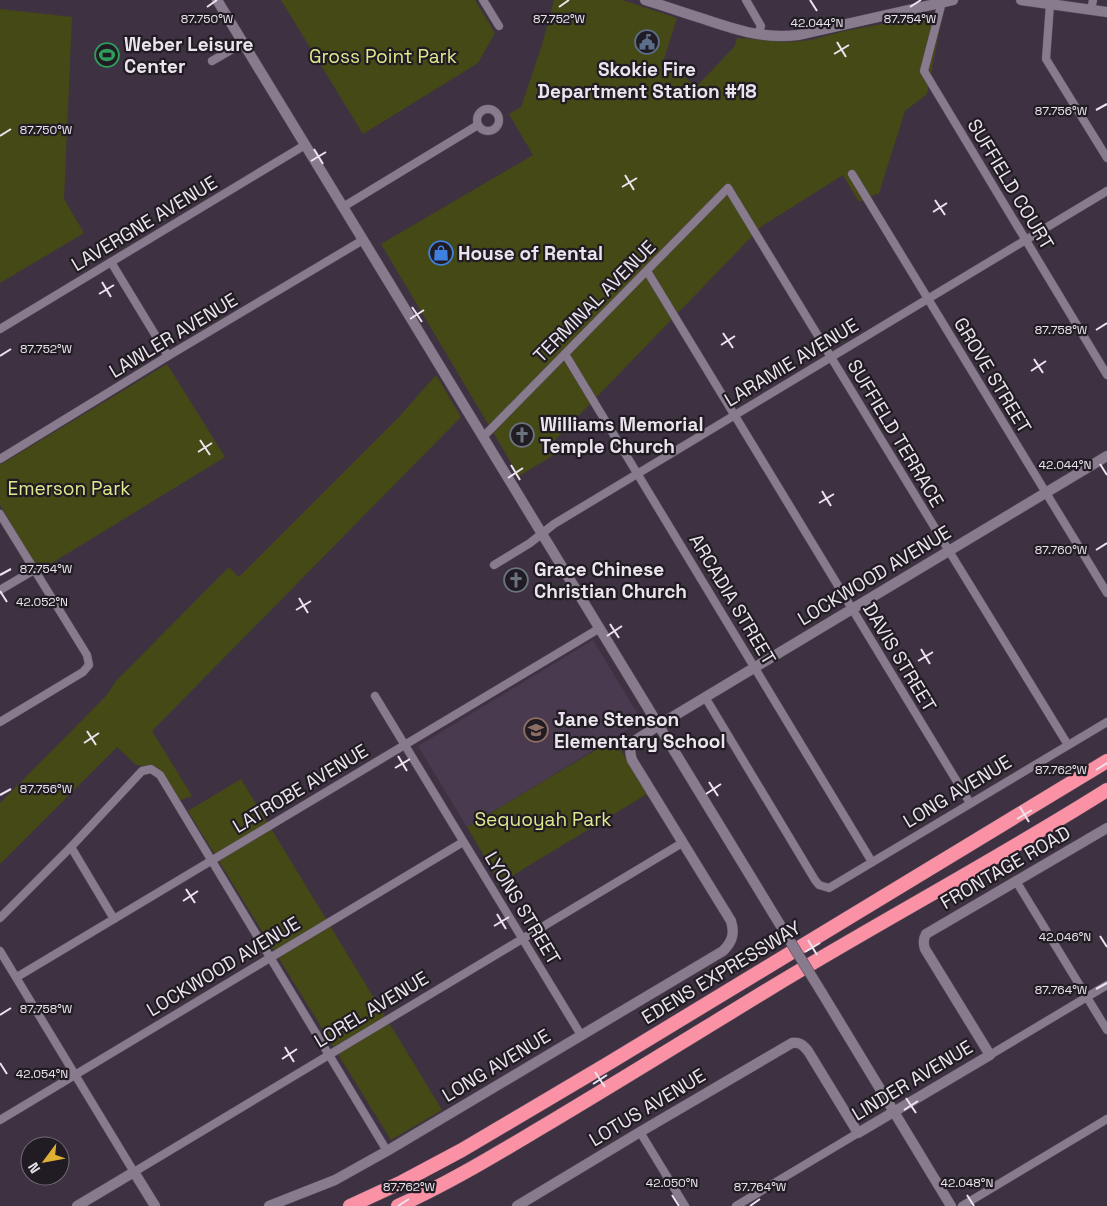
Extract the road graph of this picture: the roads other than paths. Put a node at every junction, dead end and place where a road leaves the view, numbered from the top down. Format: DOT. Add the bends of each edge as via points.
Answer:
graph roads {
  1 [pos="217,0"];
  2 [pos="483,0"];
  3 [pos="645,0"];
  4 [pos="746,0"];
  5 [pos="953,0"];
  6 [pos="1021,0"];
  7 [pos="942,2"];
  8 [pos="1050,4"];
  9 [pos="1092,5"];
  10 [pos="1107,12"];
  11 [pos="499,26"];
  12 [pos="758,34"];
  13 [pos="243,42"];
  14 [pos="212,61"];
  15 [pos="478,126"];
  16 [pos="305,145"];
  17 [pos="1107,158"];
  18 [pos="852,174"];
  19 [pos="728,188"];
  20 [pos="1107,191"];
  21 [pos="343,207"];
  22 [pos="363,240"];
  23 [pos="1025,240"];
  24 [pos="112,262"];
  25 [pos="646,271"];
  26 [pos="928,299"];
  27 [pos="0,329"];
  28 [pos="565,354"];
  29 [pos="168,356"];
  30 [pos="831,357"];
  31 [pos="1107,376"];
  32 [pos="734,415"];
  33 [pos="483,437"];
  34 [pos="1107,456"];
  35 [pos="0,459"];
  36 [pos="637,474"];
  37 [pos="1046,493"];
  38 [pos="0,514"];
  39 [pos="542,533"];
  40 [pos="949,551"];
  41 [pos="494,565"];
  42 [pos="34,570"];
  43 [pos="0,590"];
  44 [pos="1107,593"];
  45 [pos="851,609"];
  46 [pos="600,628"];
  47 [pos="754,667"];
  48 [pos="375,696"];
  49 [pos="705,697"];
  50 [pos="0,722"];
  51 [pos="1107,722"];
  52 [pos="659,725"];
  53 [pos="404,745"];
  54 [pos="1068,745"];
  55 [pos="1107,762"];
  56 [pos="1107,790"];
  57 [pos="970,804"];
  58 [pos="1107,828"];
  59 [pos="463,842"];
  60 [pos="682,843"];
  61 [pos="71,847"];
  62 [pos="211,860"];
  63 [pos="872,862"];
  64 [pos="1016,881"];
  65 [pos="0,918"];
  66 [pos="114,919"];
  67 [pos="732,938"];
  68 [pos="522,939"];
  69 [pos="0,951"];
  70 [pos="270,958"];
  71 [pos="17,977"];
  72 [pos="1107,986"];
  73 [pos="1087,997"];
  74 [pos="1107,1030"];
  75 [pos="581,1035"];
  76 [pos="990,1054"];
  77 [pos="329,1055"];
  78 [pos="75,1074"];
  79 [pos="894,1112"];
  80 [pos="1107,1119"];
  81 [pos="0,1120"];
  82 [pos="640,1132"];
  83 [pos="858,1133"];
  84 [pos="387,1151"];
  85 [pos="134,1172"];
  86 [pos="77,1206"];
  87 [pos="155,1206"];
  88 [pos="269,1206"];
  89 [pos="350,1206"];
  90 [pos="398,1206"];
  91 [pos="517,1206"];
  92 [pos="685,1206"];
  93 [pos="736,1206"];
  94 [pos="951,1206"];
  95 [pos="962,1206"];
  1 -- 13 [label="street"];
  2 -- 11 [label="street"];
  3 -- 12 [label="street" via="741,32"];
  4 -- 12 [label="street" via="761,26"];
  5 -- 7 [label="street"];
  6 -- 8 [label="street"];
  7 -- 12 [label="street" via="798,35"];
  7 -- 23 [label="street, SUFFIELD COURT" via="924,71"];
  8 -- 9 [label="street"];
  8 -- 17 [label="street" via="1046,59"];
  9 -- 10 [label="street"];
  13 -- 14 [label="street"];
  13 -- 16 [label="street"];
  15 -- 21 [label="street"];
  16 -- 21 [label="street"];
  16 -- 24 [label="street, LAVERGNE AVENUE"];
  18 -- 26 [label="street, GROVE STREET"];
  19 -- 25 [label="street, TERMINAL AVENUE"];
  19 -- 30 [label="street, SUFFIELD TERRACE"];
  20 -- 23 [label="street, LARAMIE AVENUE"];
  21 -- 22 [label="street"];
  22 -- 29 [label="street, LAWLER AVENUE"];
  22 -- 33 [label="street"];
  23 -- 26 [label="street, LARAMIE AVENUE"];
  23 -- 31 [label="street, SUFFIELD COURT"];
  24 -- 27 [label="street, LAVERGNE AVENUE"];
  24 -- 29 [label="street"];
  25 -- 28 [label="street, TERMINAL AVENUE"];
  25 -- 32 [label="street, DAVIS STREET"];
  26 -- 30 [label="street, LARAMIE AVENUE"];
  26 -- 37 [label="street, GROVE STREET"];
  28 -- 33 [label="street, TERMINAL AVENUE"];
  28 -- 36 [label="street, ARCADIA STREET"];
  29 -- 35 [label="street, LAWLER AVENUE"];
  30 -- 32 [label="street, LARAMIE AVENUE"];
  30 -- 40 [label="street, SUFFIELD TERRACE"];
  32 -- 36 [label="street, LARAMIE AVENUE"];
  32 -- 45 [label="street, DAVIS STREET"];
  33 -- 39 [label="street"];
  34 -- 37 [label="street, LOCKWOOD AVENUE"];
  36 -- 39 [label="street, LARAMIE AVENUE"];
  36 -- 47 [label="street, ARCADIA STREET"];
  37 -- 40 [label="street, LOCKWOOD AVENUE"];
  37 -- 44 [label="street, GROVE STREET"];
  38 -- 42 [label="street"];
  39 -- 41 [label="street, LARAMIE AVENUE"];
  39 -- 46 [label="street"];
  40 -- 45 [label="street, LOCKWOOD AVENUE"];
  40 -- 54 [label="street, SUFFIELD TERRACE"];
  42 -- 43 [label="street"];
  42 -- 50 [label="street" via="87,656 89,665 83,672"];
  45 -- 47 [label="street, LOCKWOOD AVENUE"];
  45 -- 57 [label="street, DAVIS STREET"];
  46 -- 52 [label="street"];
  46 -- 53 [label="street, LATROBE AVENUE"];
  47 -- 49 [label="street, LOCKWOOD AVENUE"];
  47 -- 63 [label="street, ARCADIA STREET"];
  48 -- 53 [label="street, LYONS STREET"];
  49 -- 52 [label="street, LOCKWOOD AVENUE"];
  49 -- 63 [label="street, LONG AVENUE" via="819,885 829,888"];
  51 -- 54 [label="street, LONG AVENUE"];
  52 -- 60 [label="street, LOCKWOOD AVENUE" via="633,742 630,753"];
  52 -- 79 [label="street, bridge"];
  53 -- 59 [label="street, LYONS STREET"];
  53 -- 62 [label="street, LATROBE AVENUE"];
  54 -- 57 [label="street, LONG AVENUE"];
  55 -- 89 [label="highway, EDENS EXPRESSWAY" via="470,1145"];
  56 -- 90 [label="highway, EDENS EXPRESSWAY" via="517,1142 450,1181"];
  57 -- 63 [label="street, LONG AVENUE"];
  58 -- 64 [label="street, FRONTAGE ROAD"];
  59 -- 68 [label="street, LYONS STREET"];
  59 -- 70 [label="street, LOCKWOOD AVENUE"];
  60 -- 67 [label="street, LOCKWOOD AVENUE" via="731,922"];
  60 -- 68 [label="street, LOREL AVENUE"];
  61 -- 62 [label="street" via="142,771 151,769 160,775"];
  61 -- 65 [label="street"];
  61 -- 66 [label="street"];
  62 -- 66 [label="street, LATROBE AVENUE"];
  62 -- 70 [label="street"];
  64 -- 73 [label="street"];
  64 -- 76 [label="street, FRONTAGE ROAD" via="930,930 923,938 925,950"];
  66 -- 71 [label="street, LATROBE AVENUE"];
  67 -- 75 [label="street, LONG AVENUE" via="723,951"];
  68 -- 75 [label="street, LYONS STREET"];
  68 -- 77 [label="street, LOREL AVENUE"];
  69 -- 71 [label="street"];
  70 -- 77 [label="street"];
  70 -- 78 [label="street, LOCKWOOD AVENUE"];
  71 -- 78 [label="street"];
  72 -- 73 [label="street, LINDER AVENUE"];
  73 -- 74 [label="street"];
  73 -- 76 [label="street, LINDER AVENUE"];
  75 -- 84 [label="street, LONG AVENUE"];
  76 -- 79 [label="street, LINDER AVENUE"];
  77 -- 84 [label="street"];
  77 -- 85 [label="street, LOREL AVENUE"];
  78 -- 81 [label="street, LOCKWOOD AVENUE"];
  78 -- 85 [label="street"];
  79 -- 83 [label="street, LINDER AVENUE"];
  79 -- 94 [label="street"];
  80 -- 95 [label="street"];
  82 -- 83 [label="street, LOTUS AVENUE" via="797,1042 804,1045"];
  82 -- 91 [label="street, LOTUS AVENUE"];
  82 -- 92 [label="street"];
  83 -- 93 [label="street, LINDER AVENUE"];
  84 -- 88 [label="street, LONG AVENUE" via="335,1180"];
  85 -- 86 [label="street, LOREL AVENUE"];
  85 -- 87 [label="street"];
}
